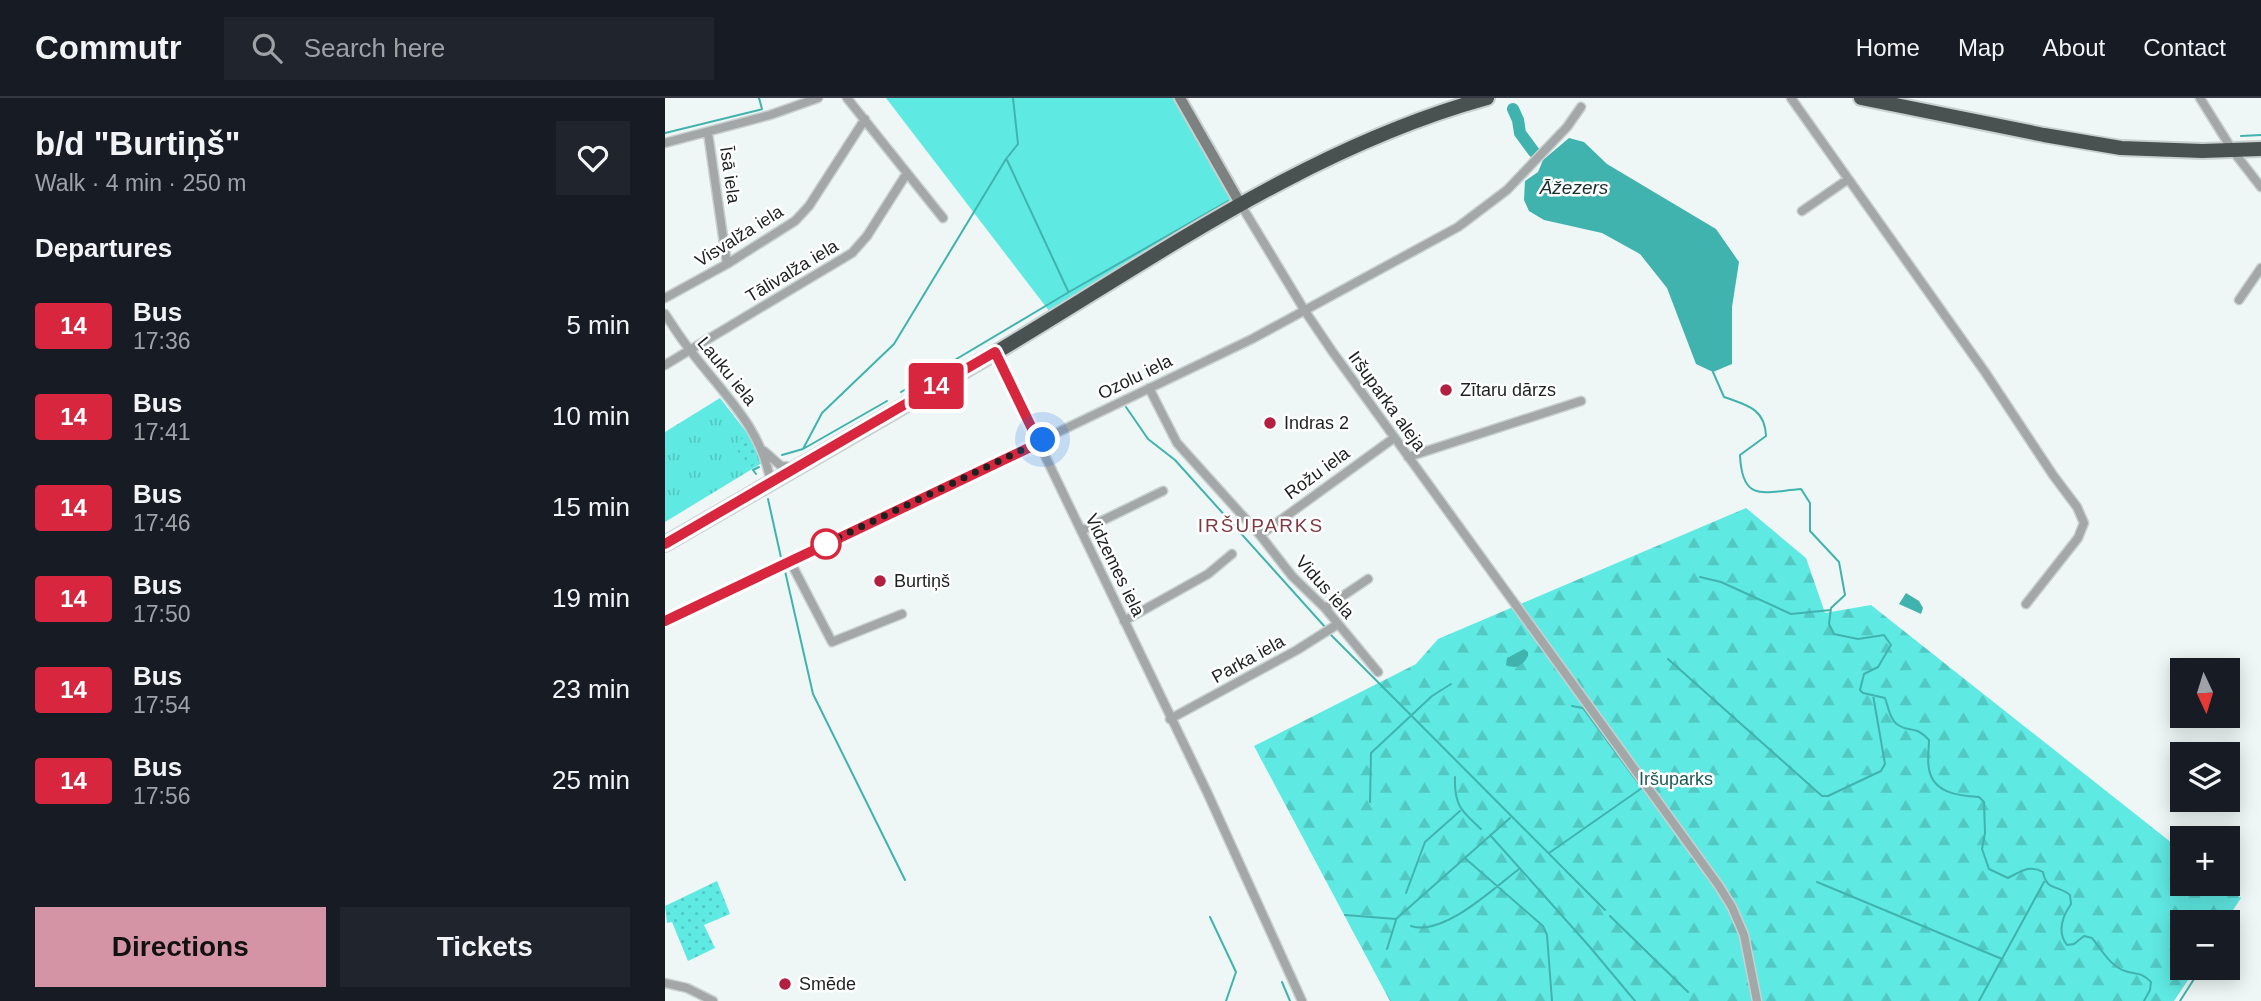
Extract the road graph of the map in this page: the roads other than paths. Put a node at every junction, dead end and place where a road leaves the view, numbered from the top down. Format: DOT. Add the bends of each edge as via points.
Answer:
graph roads {
  1 [pos="818,98"];
  2 [pos="847,98"];
  3 [pos="1181,98"];
  4 [pos="1487,98"];
  5 [pos="1791,98"];
  6 [pos="1861,98"];
  7 [pos="2200,98"];
  8 [pos="1581,107"];
  9 [pos="865,119"];
  10 [pos="708,133"];
  11 [pos="665,143"];
  12 [pos="2261,149"];
  13 [pos="2233,151"];
  14 [pos="907,173"];
  15 [pos="1847,180"];
  16 [pos="2261,187"];
  17 [pos="1241,205"];
  18 [pos="1802,211"];
  19 [pos="943,218"];
  20 [pos="727,264"];
  21 [pos="2261,268"];
  22 [pos="665,298"];
  23 [pos="2239,300"];
  24 [pos="1305,311"];
  25 [pos="665,314"];
  26 [pos="690,351"];
  27 [pos="995,352"];
  28 [pos="665,365"];
  29 [pos="1149,388"];
  30 [pos="1581,401"];
  31 [pos="1394,438"];
  32 [pos="1039,443"];
  33 [pos="762,449"];
  34 [pos="1408,457"];
  35 [pos="799,466"];
  36 [pos="771,483"];
  37 [pos="1163,491"];
  38 [pos="1081,531"];
  39 [pos="1260,535"];
  40 [pos="665,544"];
  41 [pos="1232,554"];
  42 [pos="789,561"];
  43 [pos="1368,579"];
  44 [pos="2027,604"];
  45 [pos="1325,608"];
  46 [pos="902,614"];
  47 [pos="665,621"];
  48 [pos="1124,621"];
  49 [pos="1338,624"];
  50 [pos="1378,672"];
  51 [pos="1170,719"];
  52 [pos="665,983"];
  53 [pos="713,1001"];
  54 [pos="1302,1001"];
  55 [pos="1757,1001"];
  1 -- 10 [label="street"];
  2 -- 9 [label="street"];
  3 -- 17 [label="street"];
  4 -- 17 [label="highway" via="1355,145"];
  5 -- 15 [label="street"];
  6 -- 13 [label="highway" via="2121,148"];
  7 -- 13 [label="street"];
  8 -- 24 [label="street, Ozolu iela" via="1507,190 1458,228"];
  9 -- 14 [label="street"];
  9 -- 20 [label="street, Visvalža iela" via="795,221"];
  10 -- 11 [label="street"];
  10 -- 20 [label="street, Īsā iela"];
  12 -- 13 [label="highway"];
  13 -- 16 [label="street"];
  14 -- 19 [label="street"];
  14 -- 26 [label="street, Tālivalža iela" via="852,253"];
  15 -- 18 [label="street"];
  15 -- 44 [label="street" via="1985,372 2084,523 2078,538"];
  17 -- 24 [label="street, Iršuparka aleja"];
  17 -- 27 [label="highway"];
  20 -- 22 [label="street, Visvalža iela"];
  21 -- 23 [label="street"];
  24 -- 29 [label="street, Ozolu iela"];
  24 -- 31 [label="street, Iršuparka aleja"];
  25 -- 26 [label="street, Lauku iela"];
  26 -- 28 [label="street, Tālivalža iela"];
  26 -- 33 [label="street, Lauku iela" via="746,420"];
  27 -- 32 [label="street, Vidzemes iela"];
  27 -- 35 [label="highway"];
  29 -- 32 [label="street, Ozolu iela"];
  29 -- 39 [label="street, Vidus iela" via="1177,443"];
  30 -- 34 [label="street"];
  31 -- 34 [label="street, Iršuparka aleja"];
  31 -- 39 [label="street, Rožu iela"];
  32 -- 38 [label="street, Vidzemes iela"];
  32 -- 42 [label="street, Ozolu iela"];
  33 -- 35 [label="street" via="781,466"];
  33 -- 36 [label="street, Lauku iela"];
  34 -- 55 [label="street, Iršuparka aleja" via="1719,886 1744,935"];
  35 -- 36 [label="highway"];
  36 -- 40 [label="highway"];
  37 -- 38 [label="street"];
  38 -- 48 [label="street, Vidzemes iela"];
  39 -- 45 [label="street, Vidus iela"];
  41 -- 48 [label="street" via="1209,575"];
  42 -- 46 [label="street" via="832,642"];
  42 -- 47 [label="street, Ozolu iela"];
  43 -- 45 [label="street"];
  45 -- 49 [label="street, Vidus iela"];
  48 -- 51 [label="street, Vidzemes iela"];
  49 -- 50 [label="street, Vidus iela"];
  49 -- 51 [label="street, Parka iela"];
  51 -- 54 [label="street, Vidzemes iela"];
  52 -- 53 [label="street"];
}
